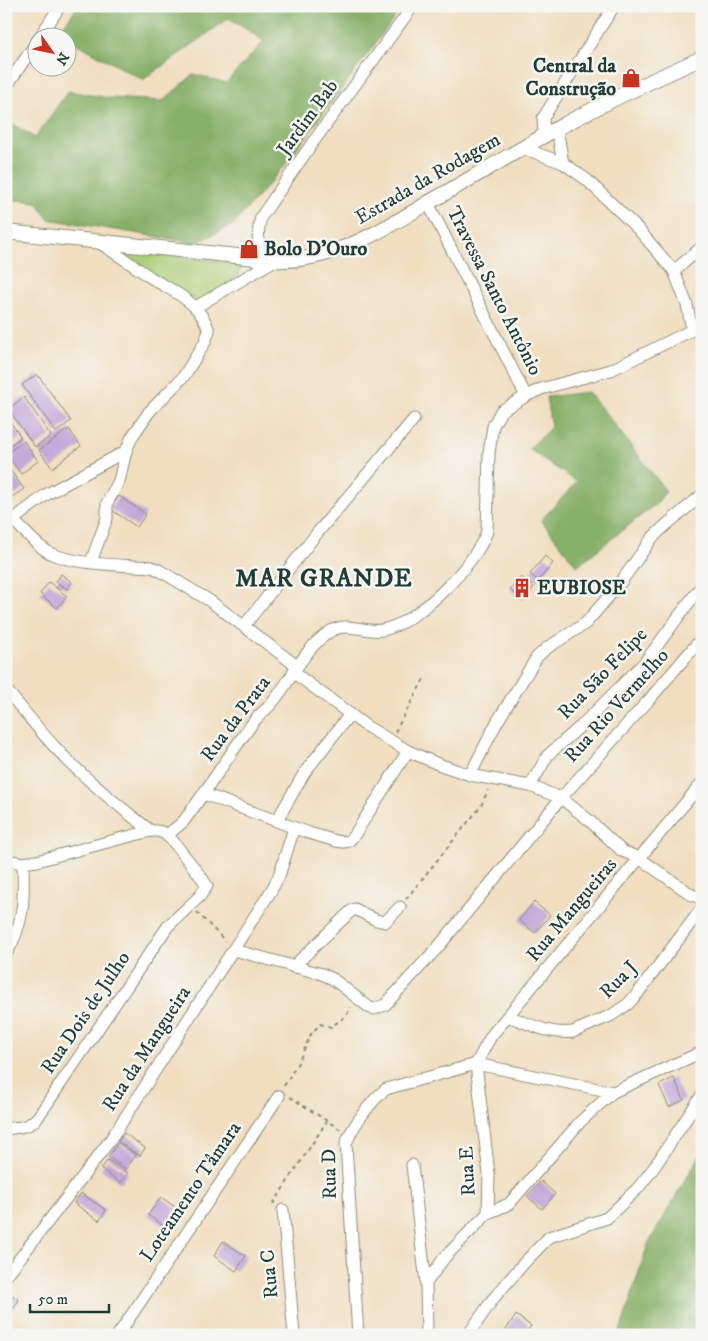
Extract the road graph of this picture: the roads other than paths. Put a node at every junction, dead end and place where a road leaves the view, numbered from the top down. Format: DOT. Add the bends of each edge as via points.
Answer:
graph roads {
  1 [pos="60,6"];
  2 [pos="413,6"];
  3 [pos="614,6"];
  4 [pos="45,28"];
  5 [pos="28,54"];
  6 [pos="702,58"];
  7 [pos="6,87"];
  8 [pos="557,129"];
  9 [pos="544,136"];
  10 [pos="523,148"];
  11 [pos="563,163"];
  12 [pos="428,203"];
  13 [pos="6,232"];
  14 [pos="97,240"];
  15 [pos="702,247"];
  16 [pos="268,260"];
  17 [pos="674,271"];
  18 [pos="196,307"];
  19 [pos="692,330"];
  20 [pos="702,338"];
  21 [pos="526,396"];
  22 [pos="414,419"];
  23 [pos="126,451"];
  24 [pos="702,495"];
  25 [pos="9,522"];
  26 [pos="90,562"];
  27 [pos="702,585"];
  28 [pos="244,626"];
  29 [pos="702,638"];
  30 [pos="295,669"];
  31 [pos="6,690"];
  32 [pos="350,714"];
  33 [pos="408,751"];
  34 [pos="470,775"];
  35 [pos="702,783"];
  36 [pos="530,786"];
  37 [pos="204,794"];
  38 [pos="560,798"];
  39 [pos="278,820"];
  40 [pos="294,828"];
  41 [pos="151,831"];
  42 [pos="167,835"];
  43 [pos="639,858"];
  44 [pos="6,860"];
  45 [pos="23,863"];
  46 [pos="702,898"];
  47 [pos="400,907"];
  48 [pos="702,908"];
  49 [pos="234,950"];
  50 [pos="6,954"];
  51 [pos="293,967"];
  52 [pos="508,1016"];
  53 [pos="702,1052"];
  54 [pos="476,1064"];
  55 [pos="614,1092"];
  56 [pos="280,1093"];
  57 [pos="702,1095"];
  58 [pos="6,1129"];
  59 [pos="412,1165"];
  60 [pos="284,1210"];
  61 [pos="488,1212"];
  62 [pos="6,1276"];
  63 [pos="426,1283"];
  64 [pos="118,1335"];
  65 [pos="294,1335"];
  66 [pos="358,1335"];
  67 [pos="427,1335"];
  68 [pos="468,1335"];
  1 -- 4 [label="street"];
  2 -- 16 [label="street, Jardim Bab" via="261,217 258,245"];
  3 -- 9 [label="street" via="543,118"];
  5 -- 7 [label="street"];
  6 -- 8 [label="main road, Estrada da Rodagem"];
  8 -- 9 [label="main road, Estrada da Rodagem"];
  8 -- 11 [label="street"];
  9 -- 10 [label="main road, Estrada da Rodagem"];
  10 -- 11 [label="street"];
  10 -- 12 [label="main road, Estrada da Rodagem"];
  11 -- 17 [label="street" via="638,229"];
  12 -- 16 [label="main road, Estrada da Rodagem" via="325,255"];
  12 -- 21 [label="street, Travessa Santo Antônio"];
  13 -- 14 [label="main road, Estrada da Rodagem"];
  14 -- 16 [label="main road, Estrada da Rodagem"];
  14 -- 18 [label="street"];
  15 -- 17 [label="street"];
  16 -- 18 [label="street"];
  17 -- 19 [label="street" via="684,293"];
  18 -- 23 [label="street" via="209,331 205,342 177,384 140,423"];
  19 -- 20 [label="street"];
  19 -- 21 [label="street, Rua da Prata" via="611,370"];
  21 -- 30 [label="street, Rua da Prata" via="501,411 492,426 487,531 471,561 430,603 408,619 383,630 341,627 331,631 312,646"];
  22 -- 28 [label="street"];
  23 -- 25 [label="street" via="47,494"];
  23 -- 26 [label="street" via="108,503 106,524"];
  24 -- 34 [label="street" via="652,538 621,582 586,622 537,657 497,722"];
  25 -- 26 [label="street" via="49,553"];
  26 -- 28 [label="street" via="152,567 210,601"];
  27 -- 36 [label="street, Rua São Felipe" via="645,662 548,755"];
  28 -- 30 [label="street"];
  29 -- 38 [label="street, Rua Rio Vermelho"];
  30 -- 32 [label="street"];
  30 -- 37 [label="street, Rua da Prata" via="276,700 256,719"];
  31 -- 41 [label="street" via="73,766"];
  32 -- 33 [label="street"];
  32 -- 39 [label="street" via="305,772"];
  33 -- 34 [label="street"];
  33 -- 40 [label="street" via="349,841 336,841"];
  34 -- 36 [label="street"];
  35 -- 43 [label="street, Rua Mangueiras"];
  36 -- 38 [label="street"];
  37 -- 39 [label="street"];
  37 -- 42 [label="street, Rua da Prata" via="183,822"];
  38 -- 43 [label="street" via="622,852"];
  38 -- 51 [label="street, Rua Rio Vermelho" via="463,918 389,1002 374,1009 333,979"];
  39 -- 40 [label="street"];
  40 -- 49 [label="street, Rua da Mangueira" via="277,883"];
  41 -- 42 [label="street"];
  41 -- 45 [label="street"];
  42 -- 58 [label="street, Rua Dois de Julho" via="207,886 168,926 38,1116 25,1127"];
  43 -- 46 [label="street" via="692,895"];
  43 -- 52 [label="street, Rua Mangueiras"];
  44 -- 45 [label="street"];
  45 -- 50 [label="street" via="20,926"];
  47 -- 51 [label="street" via="385,922 350,911"];
  48 -- 52 [label="street, Rua J" via="638,993 621,1010 564,1034"];
  49 -- 51 [label="street"];
  49 -- 62 [label="street, Rua da Mangueira" via="111,1138"];
  52 -- 54 [label="street, Rua Mangueiras"];
  53 -- 55 [label="street"];
  54 -- 55 [label="street"];
  54 -- 61 [label="street, Rua E" via="489,1174"];
  54 -- 66 [label="street, Rua D" via="386,1089 349,1135 346,1155"];
  55 -- 61 [label="street" via="581,1121 509,1204"];
  56 -- 64 [label="street, Loteamento Tâmara"];
  57 -- 68 [label="street" via="638,1188 607,1218 550,1238 524,1263"];
  59 -- 63 [label="street"];
  60 -- 65 [label="street, Rua C"];
  61 -- 63 [label="street, Rua E" via="445,1257"];
  63 -- 67 [label="street"];
}
